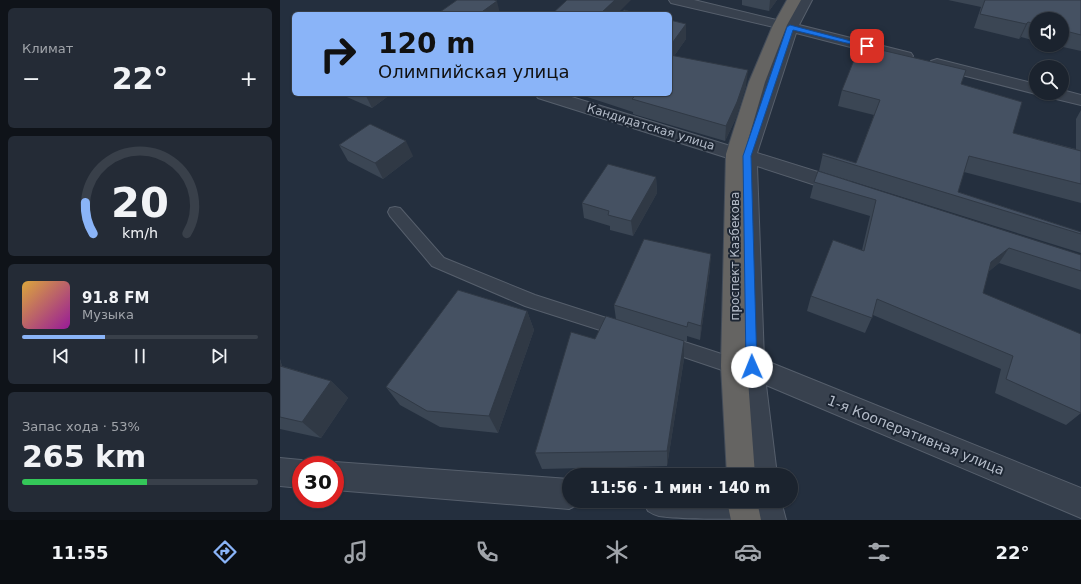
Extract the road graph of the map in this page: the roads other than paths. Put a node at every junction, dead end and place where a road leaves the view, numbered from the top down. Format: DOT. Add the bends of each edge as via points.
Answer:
graph roads {
  1 [pos="676,0"];
  2 [pos="794,0"];
  3 [pos="805,0"];
  4 [pos="785,26"];
  5 [pos="1029,86"];
  6 [pos="550,96"];
  7 [pos="1069,97"];
  8 [pos="1081,100"];
  9 [pos="741,155"];
  10 [pos="861,193"];
  11 [pos="395,212"];
  12 [pos="743,366"];
  13 [pos="741,468"];
  14 [pos="762,468"];
  15 [pos="280,472"];
  16 [pos="292,473"];
  17 [pos="344,477"];
  18 [pos="562,493"];
  19 [pos="1081,503"];
  20 [pos="752,508"];
  21 [pos="770,520"];
  1 -- 4 [label="street"];
  2 -- 4 [label="highway"];
  3 -- 4 [label="street"];
  4 -- 5 [label="street"];
  4 -- 9 [label="street"];
  6 -- 9 [label="street, Кандидатская улица"];
  7 -- 8 [label="street"];
  9 -- 10 [label="street, Кандидатская улица"];
  9 -- 12 [label="street"];
  11 -- 12 [label="lane, 1-я Кооперативная улица" via="438,262 531,301"];
  12 -- 13 [label="highway"];
  12 -- 14 [label="street" via="756,420"];
  12 -- 19 [label="street, 1-я Кооперативная улица"];
  15 -- 16 [label="street"];
  17 -- 18 [label="street"];
  20 -- 21 [label="street"];
}
